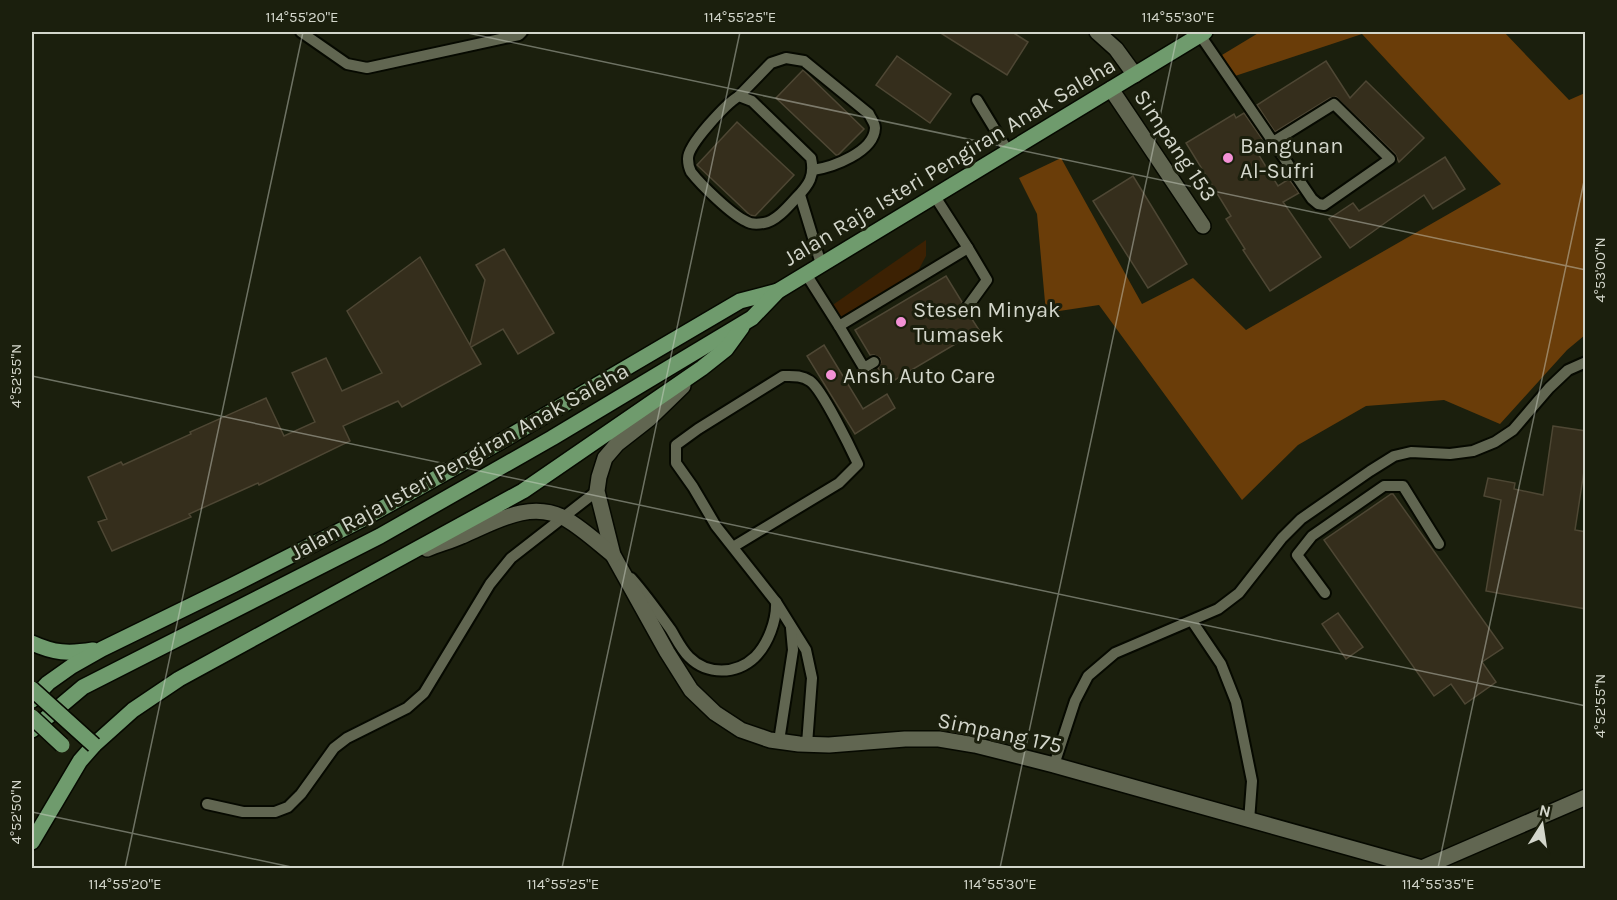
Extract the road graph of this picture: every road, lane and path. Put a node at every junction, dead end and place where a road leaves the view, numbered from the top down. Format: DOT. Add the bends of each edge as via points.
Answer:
graph roads {
  1 [pos="301,32"];
  2 [pos="522,32"];
  3 [pos="1096,32"];
  4 [pos="1203,33"];
  5 [pos="1135,75"];
  6 [pos="1112,89"];
  7 [pos="739,96"];
  8 [pos="977,100"];
  9 [pos="1273,142"];
  10 [pos="1008,151"];
  11 [pos="813,170"];
  12 [pos="800,195"];
  13 [pos="934,195"];
  14 [pos="1203,226"];
  15 [pos="968,248"];
  16 [pos="821,264"];
  17 [pos="806,274"];
  18 [pos="778,291"];
  19 [pos="966,309"];
  20 [pos="745,322"];
  21 [pos="839,326"];
  22 [pos="874,362"];
  23 [pos="1586,362"];
  24 [pos="702,368"];
  25 [pos="1372,469"];
  26 [pos="1384,486"];
  27 [pos="597,491"];
  28 [pos="564,518"];
  29 [pos="1293,527"];
  30 [pos="1306,543"];
  31 [pos="1438,544"];
  32 [pos="733,547"];
  33 [pos="401,558"];
  34 [pos="615,559"];
  35 [pos="1325,592"];
  36 [pos="776,602"];
  37 [pos="1192,621"];
  38 [pos="791,624"];
  39 [pos="32,643"];
  40 [pos="102,649"];
  41 [pos="32,689"];
  42 [pos="32,700"];
  43 [pos="32,717"];
  44 [pos="32,730"];
  45 [pos="779,741"];
  46 [pos="807,744"];
  47 [pos="94,745"];
  48 [pos="80,761"];
  49 [pos="1054,765"];
  50 [pos="1586,797"];
  51 [pos="207,804"];
  52 [pos="1249,821"];
  53 [pos="32,842"];
  54 [pos="1422,868"];
  1 -- 2 [label="lane" via="347,64 368,68"];
  3 -- 5 [label="street" via="1116,49"];
  4 -- 5 [label="main road, Jalan Raja Isteri Pengiran Anak Saleha"];
  4 -- 9 [label="lane"];
  5 -- 6 [label="main road, Jalan Raja Isteri Pengiran Anak Saleha"];
  6 -- 10 [label="main road, Jalan Raja Isteri Pengiran Anak Saleha"];
  6 -- 14 [label="street, Simpang 153"];
  7 -- 11 [label="lane" via="752,101 811,158"];
  7 -- 11 [label="lane" via="771,63 786,58 804,61 869,114 875,125 865,146 849,159"];
  7 -- 12 [label="lane" via="693,144 687,156 689,170 736,216 749,223 765,223"];
  8 -- 10 [label="lane"];
  9 -- 9 [label="lane" via="1318,204 1324,204 1390,159 1334,104"];
  10 -- 13 [label="main road, Jalan Raja Isteri Pengiran Anak Saleha"];
  11 -- 12 [label="lane"];
  12 -- 16 [label="lane"];
  13 -- 15 [label="lane"];
  13 -- 16 [label="main road, Jalan Raja Isteri Pengiran Anak Saleha"];
  15 -- 19 [label="lane" via="987,280"];
  15 -- 21 [label="lane"];
  16 -- 17 [label="main road, Jalan Raja Isteri Pengiran Anak Saleha"];
  17 -- 18 [label="main road, Jalan Raja Isteri Pengiran Anak Saleha"];
  17 -- 21 [label="lane"];
  18 -- 20 [label="main road, Jalan Raja Isteri Pengiran Anak Saleha"];
  18 -- 40 [label="main road, Jalan Raja Isteri Pengiran Anak Saleha" via="740,301 365,518"];
  20 -- 24 [label="main road" via="726,349"];
  20 -- 44 [label="main road, Jalan Raja Isteri Pengiran Anak Saleha" via="380,536 83,687"];
  21 -- 22 [label="lane" via="864,368"];
  23 -- 25 [label="lane" via="1568,370 1513,430 1495,442 1461,453 1411,452 1394,456"];
  24 -- 27 [label="street, Simpang 175" via="605,458"];
  24 -- 33 [label="main road" via="523,490"];
  25 -- 26 [label="lane"];
  25 -- 29 [label="lane"];
  26 -- 30 [label="lane"];
  26 -- 31 [label="lane" via="1403,486"];
  27 -- 28 [label="lane"];
  27 -- 34 [label="street, Simpang 175"];
  28 -- 33 [label="street, Simpang 175" via="530,511 509,515"];
  28 -- 34 [label="street, Simpang 175"];
  28 -- 51 [label="lane" via="511,558 490,584 424,693 407,708 334,748 288,807 275,812 243,812"];
  29 -- 30 [label="lane"];
  29 -- 37 [label="lane" via="1239,593"];
  30 -- 35 [label="lane" via="1297,555"];
  32 -- 32 [label="lane" via="839,483 858,464 813,383 799,376 783,376 676,445 676,463"];
  32 -- 36 [label="lane"];
  33 -- 47 [label="main road" via="179,679 133,710"];
  34 -- 36 [label="lane" via="646,595 688,656 712,671 736,668 762,650 772,627"];
  34 -- 45 [label="street, Simpang 175" via="691,690 741,730"];
  36 -- 38 [label="lane"];
  37 -- 49 [label="lane" via="1115,653 1088,676 1075,701"];
  37 -- 52 [label="lane" via="1221,663 1236,702 1252,781"];
  38 -- 45 [label="lane" via="793,650"];
  38 -- 46 [label="lane" via="806,650 812,678"];
  39 -- 40 [label="main road" via="71,654"];
  40 -- 42 [label="main road, Jalan Raja Isteri Pengiran Anak Saleha" via="56,678"];
  41 -- 47 [label="main road, bridge"];
  43 -- 48 [label="main road, bridge"];
  45 -- 46 [label="street, Simpang 175"];
  46 -- 49 [label="street, Simpang 175" via="939,739"];
  47 -- 48 [label="main road"];
  48 -- 53 [label="main road"];
  49 -- 52 [label="street, Simpang 175"];
  50 -- 54 [label="street, Simpang 175"];
  52 -- 54 [label="street, Simpang 175"];
}
